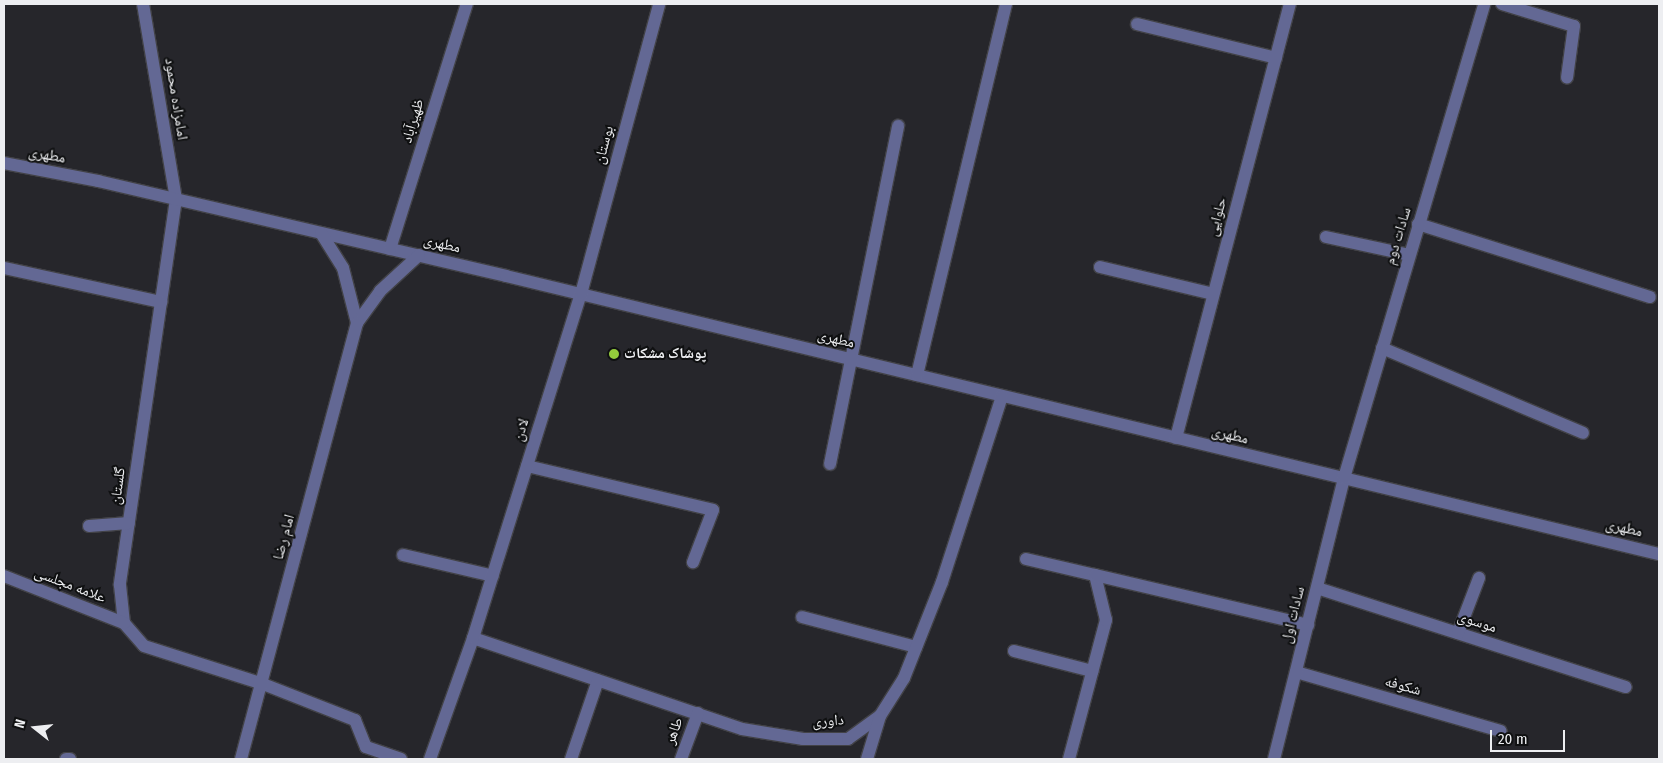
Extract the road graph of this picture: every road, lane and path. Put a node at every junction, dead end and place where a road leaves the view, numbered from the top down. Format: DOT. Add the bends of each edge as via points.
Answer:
graph roads {
  1 [pos="143,4"];
  2 [pos="467,4"];
  3 [pos="659,4"];
  4 [pos="1006,4"];
  5 [pos="1290,4"];
  6 [pos="1484,4"];
  7 [pos="1502,4"];
  8 [pos="1137,24"];
  9 [pos="1276,58"];
  10 [pos="1567,78"];
  11 [pos="898,126"];
  12 [pos="4,163"];
  13 [pos="176,199"];
  14 [pos="1418,224"];
  15 [pos="321,233"];
  16 [pos="1326,237"];
  17 [pos="390,249"];
  18 [pos="419,255"];
  19 [pos="1409,255"];
  20 [pos="4,268"];
  21 [pos="1100,268"];
  22 [pos="581,294"];
  23 [pos="1214,294"];
  24 [pos="1650,297"];
  25 [pos="161,302"];
  26 [pos="357,323"];
  27 [pos="1382,348"];
  28 [pos="852,360"];
  29 [pos="917,375"];
  30 [pos="1002,396"];
  31 [pos="1583,433"];
  32 [pos="1176,438"];
  33 [pos="830,464"];
  34 [pos="527,466"];
  35 [pos="1344,478"];
  36 [pos="129,523"];
  37 [pos="89,526"];
  38 [pos="1659,554"];
  39 [pos="403,555"];
  40 [pos="1026,559"];
  41 [pos="693,562"];
  42 [pos="1095,575"];
  43 [pos="4,576"];
  44 [pos="493,576"];
  45 [pos="1479,578"];
  46 [pos="1317,588"];
  47 [pos="802,618"];
  48 [pos="124,623"];
  49 [pos="1308,625"];
  50 [pos="1458,633"];
  51 [pos="473,638"];
  52 [pos="916,646"];
  53 [pos="1014,650"];
  54 [pos="1092,671"];
  55 [pos="1296,672"];
  56 [pos="598,680"];
  57 [pos="263,684"];
  58 [pos="1626,687"];
  59 [pos="698,713"];
  60 [pos="880,716"];
  61 [pos="1501,731"];
  62 [pos="66,759"];
  63 [pos="70,759"];
  64 [pos="241,759"];
  65 [pos="401,759"];
  66 [pos="430,759"];
  67 [pos="571,759"];
  68 [pos="681,759"];
  69 [pos="867,759"];
  70 [pos="1068,759"];
  71 [pos="1274,759"];
  1 -- 13 [label="street, امامزاده محمود"];
  2 -- 17 [label="street, ظهیرآباد"];
  3 -- 22 [label="street, بوستان"];
  4 -- 29 [label="street"];
  5 -- 9 [label="street, حلوایی"];
  6 -- 14 [label="street, سادات دوم"];
  7 -- 10 [label="street" via="1574,26"];
  8 -- 9 [label="street"];
  9 -- 23 [label="street, حلوایی"];
  11 -- 28 [label="street"];
  12 -- 13 [label="street, مطهری"];
  13 -- 15 [label="street, مطهری"];
  13 -- 25 [label="street, گلستان"];
  14 -- 19 [label="street, سادات دوم"];
  14 -- 24 [label="street"];
  15 -- 17 [label="street, مطهری"];
  15 -- 26 [label="street" via="343,268"];
  16 -- 19 [label="street"];
  17 -- 18 [label="street, مطهری"];
  18 -- 22 [label="street, مطهری"];
  18 -- 26 [label="street" via="380,291"];
  19 -- 27 [label="street, سادات دوم"];
  20 -- 25 [label="street"];
  21 -- 23 [label="street"];
  22 -- 28 [label="street, مطهری"];
  22 -- 34 [label="street, لادن"];
  23 -- 32 [label="street, حلوایی"];
  25 -- 36 [label="street, گلستان"];
  26 -- 57 [label="street, امام رضا"];
  27 -- 31 [label="street"];
  27 -- 35 [label="street, سادات دوم"];
  28 -- 29 [label="street, مطهری"];
  28 -- 33 [label="street"];
  29 -- 30 [label="street, مطهری"];
  30 -- 32 [label="street, مطهری"];
  30 -- 52 [label="street, داوری" via="975,485"];
  32 -- 35 [label="street, مطهری"];
  34 -- 41 [label="street" via="713,510"];
  34 -- 44 [label="street, لادن"];
  35 -- 38 [label="street, مطهری"];
  35 -- 46 [label="street, سادات اول"];
  36 -- 37 [label="street"];
  36 -- 48 [label="street, گلستان" via="120,585"];
  39 -- 44 [label="street"];
  40 -- 42 [label="street"];
  42 -- 49 [label="street"];
  42 -- 54 [label="street" via="1106,620"];
  43 -- 48 [label="street, علامه مجلسی"];
  44 -- 51 [label="street, لادن"];
  45 -- 50 [label="street"];
  46 -- 49 [label="street, سادات اول"];
  46 -- 50 [label="street, موسوی"];
  47 -- 52 [label="street"];
  48 -- 57 [label="street" via="144,646"];
  49 -- 55 [label="street, سادات اول"];
  50 -- 58 [label="street, موسوی"];
  51 -- 56 [label="street, داوری"];
  51 -- 66 [label="street, لادن"];
  52 -- 60 [label="street, داوری" via="904,678"];
  53 -- 54 [label="street"];
  54 -- 70 [label="street"];
  55 -- 61 [label="street, شکوفه"];
  55 -- 71 [label="street, سادات اول"];
  56 -- 59 [label="street, داوری"];
  56 -- 67 [label="street"];
  57 -- 64 [label="street, امام رضا"];
  57 -- 65 [label="street" via="355,720 366,747"];
  59 -- 60 [label="street, داوری" via="742,728 803,739 848,739"];
  59 -- 68 [label="street, طاهر"];
  60 -- 69 [label="street"];
  62 -- 63 [label="street"];
}
